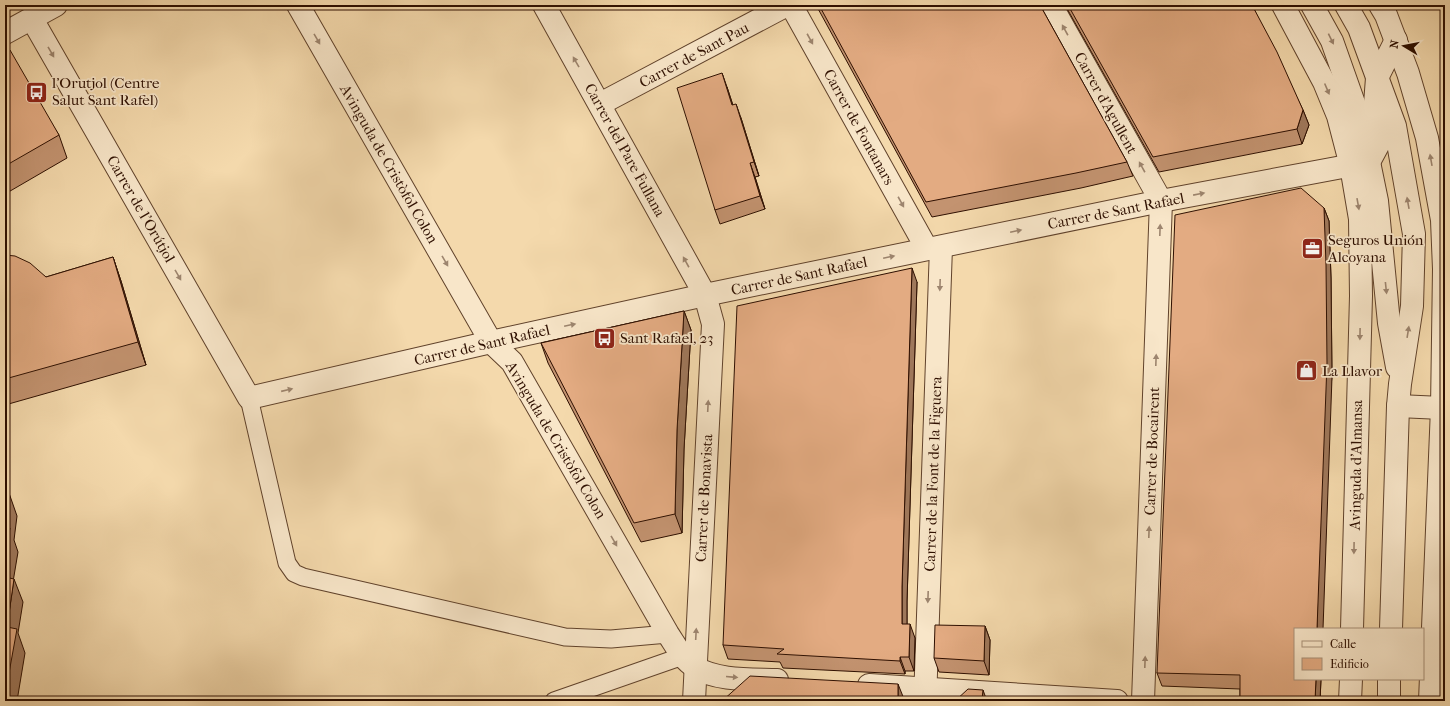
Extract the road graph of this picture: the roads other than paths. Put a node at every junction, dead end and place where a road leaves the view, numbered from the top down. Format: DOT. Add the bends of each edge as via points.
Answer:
graph roads {
  1 [pos="56,5"];
  2 [pos="298,5"];
  3 [pos="544,5"];
  4 [pos="787,5"];
  5 [pos="792,5"];
  6 [pos="1051,5"];
  7 [pos="1283,5"];
  8 [pos="1312,5"];
  9 [pos="1346,5"];
  10 [pos="1380,5"];
  11 [pos="32,19"];
  12 [pos="5,33"];
  13 [pos="1396,40"];
  14 [pos="1377,78"];
  15 [pos="600,104"];
  16 [pos="1418,105"];
  17 [pos="1360,164"];
  18 [pos="1162,201"];
  19 [pos="934,248"];
  20 [pos="706,295"];
  21 [pos="491,342"];
  22 [pos="1400,384"];
  23 [pos="249,398"];
  24 [pos="1398,406"];
  25 [pos="1442,408"];
  26 [pos="1352,628"];
  27 [pos="1391,628"];
  28 [pos="668,634"];
  29 [pos="689,662"];
  30 [pos="1350,680"];
  31 [pos="1389,680"];
  32 [pos="793,681"];
  33 [pos="848,684"];
  34 [pos="925,695"];
  35 [pos="554,701"];
  36 [pos="694,701"];
  37 [pos="1117,701"];
  38 [pos="1143,701"];
  39 [pos="1350,701"];
  40 [pos="1389,701"];
  41 [pos="1430,701"];
  1 -- 11 [label="street"];
  2 -- 21 [label="street, Avinguda de Cristòfol Colon, one-way"];
  15 -- 3 [label="street, Carrer del Pare Fullana, one-way"];
  4 -- 15 [label="street, Carrer de Sant Pau"];
  5 -- 19 [label="street, Carrer de Fontanars, one-way"];
  18 -- 6 [label="street, Carrer d'Agullent, one-way"];
  7 -- 17 [label="street, Avinguda d'Almansa, one-way" via="1324,82"];
  8 -- 17 [label="street, Avinguda d'Almansa, one-way" via="1332,41 1361,123"];
  9 -- 14 [label="street, Avinguda d'Almansa" via="1359,28"];
  10 -- 13 [label="street"];
  11 -- 12 [label="street"];
  11 -- 23 [label="street, Carrer de l'Orútjol, one-way"];
  13 -- 14 [label="street"];
  13 -- 16 [label="street"];
  14 -- 16 [label="street" via="1399,86"];
  14 -- 17 [label="street" via="1375,104 1383,136"];
  22 -- 14 [label="street, Avinguda d'Almansa, one-way" via="1412,306 1414,234 1395,126"];
  20 -- 15 [label="street, Carrer del Pare Fullana, one-way"];
  25 -- 16 [label="street, one-way" via="1442,220 1428,138"];
  18 -- 17 [label="street, Carrer de Sant Rafael, one-way"];
  17 -- 22 [label="street, Avinguda d'Almansa, one-way" via="1377,201 1389,323"];
  17 -- 26 [label="street, Avinguda d'Almansa, one-way" via="1360,289"];
  19 -- 18 [label="street, Carrer de Sant Rafael, one-way"];
  38 -- 18 [label="street, Carrer de Bocairent, one-way"];
  20 -- 19 [label="street, Carrer de Sant Rafael, one-way"];
  19 -- 34 [label="street, Carrer de la Font de la Figuera, one-way"];
  21 -- 20 [label="street, Carrer de Sant Rafael, one-way"];
  29 -- 20 [label="street, Carrer de Bonavista, one-way" via="713,324"];
  23 -- 21 [label="street, Carrer de Sant Rafael, one-way"];
  21 -- 28 [label="street, Avinguda de Cristòfol Colon, one-way" via="512,362"];
  22 -- 24 [label="street, Avinguda d'Almansa"];
  23 -- 28 [label="lane" via="287,563 294,573 565,638 611,640"];
  24 -- 25 [label="street"];
  24 -- 27 [label="street, Avinguda d'Almansa"];
  25 -- 41 [label="street"];
  28 -- 29 [label="street, Avinguda de Cristòfol Colon"];
  29 -- 32 [label="street, one-way" via="705,673 717,676"];
  29 -- 35 [label="lane"];
  29 -- 36 [label="street, Carrer de Bonavista"];
  30 -- 39 [label="street"];
  31 -- 40 [label="street"];
  33 -- 34 [label="street"];
  34 -- 37 [label="street"];
}
